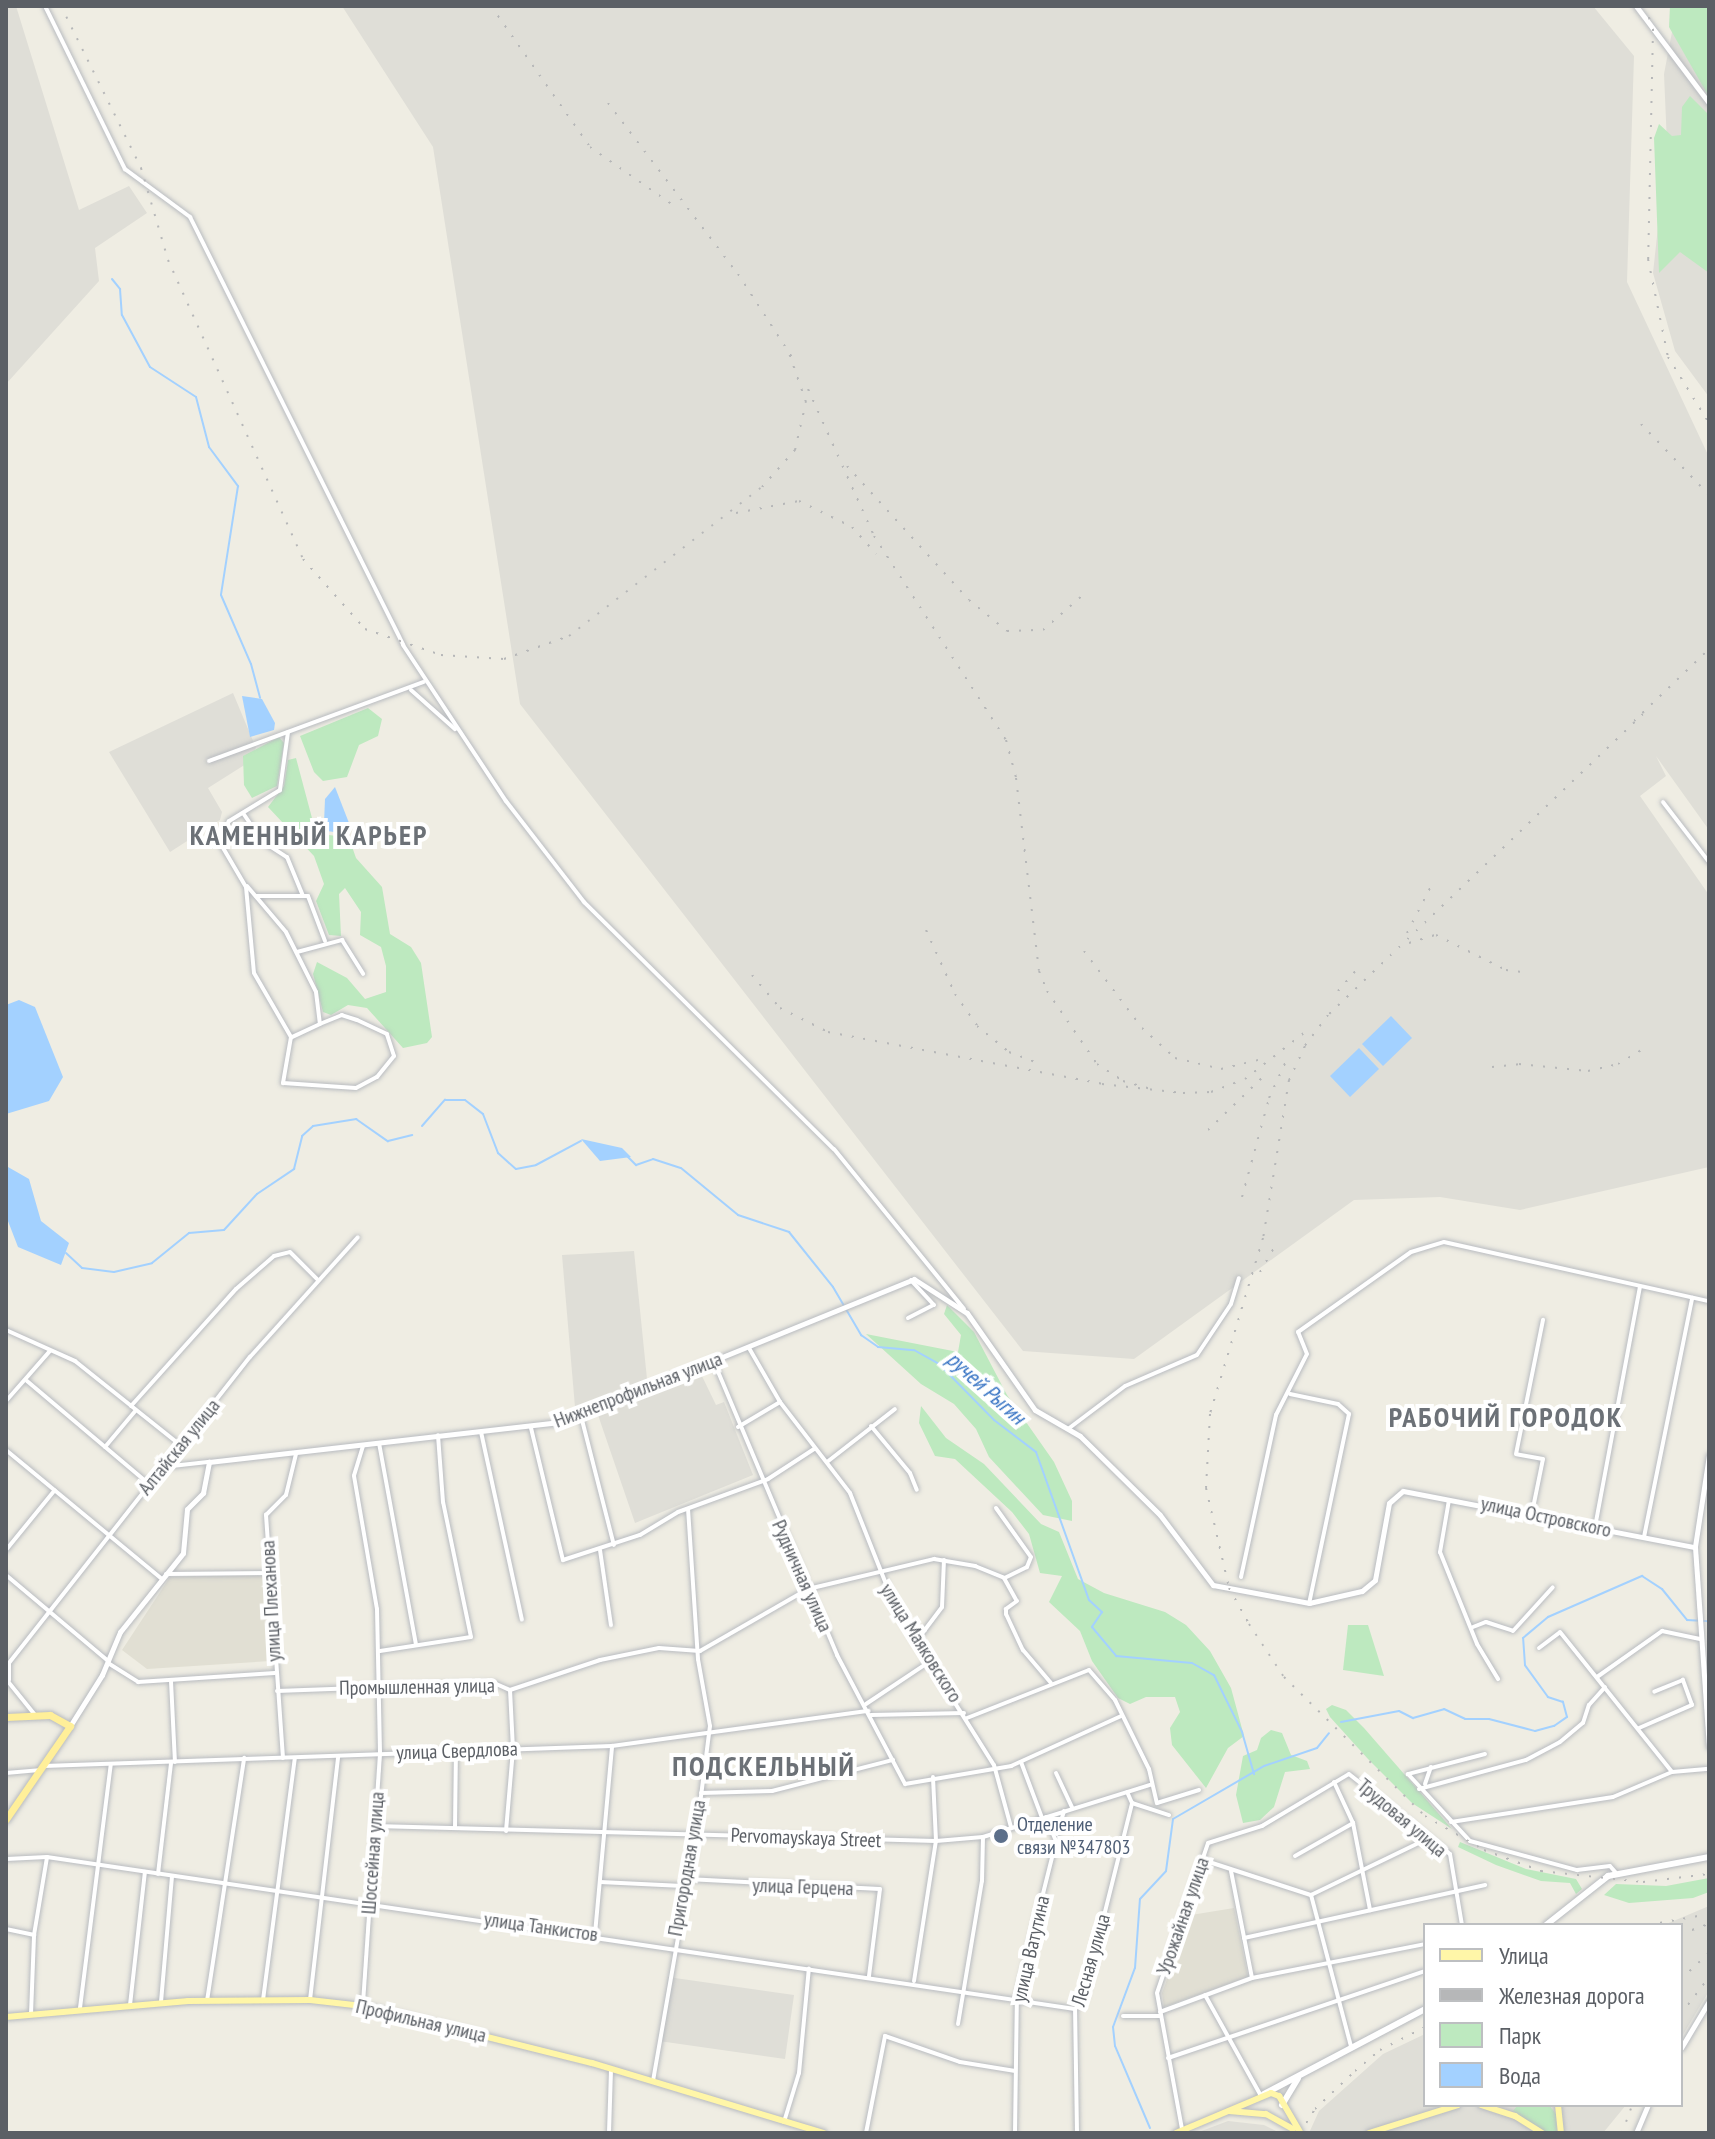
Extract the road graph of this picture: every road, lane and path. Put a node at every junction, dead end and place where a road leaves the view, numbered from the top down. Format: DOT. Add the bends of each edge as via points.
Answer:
graph roads {
  1 [pos="45,6"];
  2 [pos="1636,6"];
  3 [pos="1709,103"];
  4 [pos="424,682"];
  5 [pos="411,690"];
  6 [pos="457,730"];
  7 [pos="288,732"];
  8 [pos="209,761"];
  9 [pos="1663,802"];
  10 [pos="243,813"];
  11 [pos="1709,862"];
  12 [pos="245,885"];
  13 [pos="256,896"];
  14 [pos="303,896"];
  15 [pos="325,941"];
  16 [pos="297,952"];
  17 [pos="363,974"];
  18 [pos="320,1024"];
  19 [pos="291,1037"];
  20 [pos="358,1237"];
  21 [pos="1239,1278"];
  22 [pos="317,1279"];
  23 [pos="911,1280"];
  24 [pos="1640,1287"];
  25 [pos="1692,1298"];
  26 [pos="1709,1301"];
  27 [pos="967,1313"];
  28 [pos="908,1318"];
  29 [pos="1543,1320"];
  30 [pos="6,1330"];
  31 [pos="749,1348"];
  32 [pos="50,1351"];
  33 [pos="714,1362"];
  34 [pos="27,1381"];
  35 [pos="1289,1394"];
  36 [pos="6,1401"];
  37 [pos="780,1402"];
  38 [pos="134,1408"];
  39 [pos="895,1409"];
  40 [pos="581,1416"];
  41 [pos="871,1426"];
  42 [pos="738,1427"];
  43 [pos="531,1428"];
  44 [pos="1068,1429"];
  45 [pos="481,1432"];
  46 [pos="438,1435"];
  47 [pos="379,1443"];
  48 [pos="179,1444"];
  49 [pos="363,1446"];
  50 [pos="105,1447"];
  51 [pos="814,1449"];
  52 [pos="6,1450"];
  53 [pos="296,1454"];
  54 [pos="1709,1455"];
  55 [pos="209,1462"];
  56 [pos="826,1462"];
  57 [pos="163,1467"];
  58 [pos="761,1482"];
  59 [pos="149,1484"];
  60 [pos="55,1490"];
  61 [pos="917,1490"];
  62 [pos="1450,1498"];
  63 [pos="996,1508"];
  64 [pos="1699,1508"];
  65 [pos="688,1510"];
  66 [pos="1709,1510"];
  67 [pos="1532,1513"];
  68 [pos="1595,1527"];
  69 [pos="108,1535"];
  70 [pos="1644,1537"];
  71 [pos="614,1545"];
  72 [pos="1695,1547"];
  73 [pos="6,1550"];
  74 [pos="600,1550"];
  75 [pos="944,1560"];
  76 [pos="271,1573"];
  77 [pos="878,1573"];
  78 [pos="6,1575"];
  79 [pos="164,1576"];
  80 [pos="1241,1577"];
  81 [pos="1004,1578"];
  82 [pos="1553,1587"];
  83 [pos="808,1589"];
  84 [pos="1309,1603"];
  85 [pos="48,1609"];
  86 [pos="522,1620"];
  87 [pos="611,1625"];
  88 [pos="1473,1627"];
  89 [pos="1701,1636"];
  90 [pos="918,1639"];
  91 [pos="416,1645"];
  92 [pos="1539,1648"];
  93 [pos="380,1651"];
  94 [pos="700,1651"];
  95 [pos="932,1660"];
  96 [pos="107,1661"];
  97 [pos="8,1663"];
  98 [pos="275,1673"];
  99 [pos="1597,1677"];
  100 [pos="1498,1679"];
  101 [pos="7,1681"];
  102 [pos="171,1681"];
  103 [pos="1051,1683"];
  104 [pos="379,1685"];
  105 [pos="1605,1687"];
  106 [pos="510,1690"];
  107 [pos="277,1691"];
  108 [pos="1654,1692"];
  109 [pos="1707,1699"];
  110 [pos="866,1704"];
  111 [pos="870,1713"];
  112 [pos="35,1715"];
  113 [pos="966,1716"];
  114 [pos="1121,1716"];
  115 [pos="6,1717"];
  116 [pos="70,1726"];
  117 [pos="1639,1728"];
  118 [pos="708,1733"];
  119 [pos="612,1746"];
  120 [pos="1709,1747"];
  121 [pos="513,1749"];
  122 [pos="456,1750"];
  123 [pos="380,1754"];
  124 [pos="1485,1754"];
  125 [pos="338,1757"];
  126 [pos="244,1758"];
  127 [pos="283,1758"];
  128 [pos="295,1758"];
  129 [pos="893,1760"];
  130 [pos="1021,1762"];
  131 [pos="173,1763"];
  132 [pos="111,1764"];
  133 [pos="1431,1767"];
  134 [pos="40,1768"];
  135 [pos="995,1769"];
  136 [pos="1709,1769"];
  137 [pos="1672,1772"];
  138 [pos="6,1773"];
  139 [pos="1056,1773"];
  140 [pos="933,1776"];
  141 [pos="1334,1782"];
  142 [pos="1425,1784"];
  143 [pos="1150,1785"];
  144 [pos="1419,1789"];
  145 [pos="1199,1790"];
  146 [pos="1127,1792"];
  147 [pos="701,1793"];
  148 [pos="1132,1803"];
  149 [pos="1073,1808"];
  150 [pos="1064,1811"];
  151 [pos="1169,1815"];
  152 [pos="1044,1818"];
  153 [pos="6,1819"];
  154 [pos="1451,1822"];
  155 [pos="1353,1823"];
  156 [pos="375,1826"];
  157 [pos="1011,1827"];
  158 [pos="455,1829"];
  159 [pos="506,1831"];
  160 [pos="605,1833"];
  161 [pos="696,1835"];
  162 [pos="1056,1836"];
  163 [pos="983,1837"];
  164 [pos="1429,1838"];
  165 [pos="936,1841"];
  166 [pos="1208,1843"];
  167 [pos="1295,1856"];
  168 [pos="47,1857"];
  169 [pos="1709,1857"];
  170 [pos="6,1859"];
  171 [pos="1203,1860"];
  172 [pos="94,1865"];
  173 [pos="1364,1867"];
  174 [pos="1231,1870"];
  175 [pos="145,1872"];
  176 [pos="158,1874"];
  177 [pos="1617,1874"];
  178 [pos="172,1876"];
  179 [pos="687,1879"];
  180 [pos="600,1882"];
  181 [pos="224,1884"];
  182 [pos="1485,1885"];
  183 [pos="683,1886"];
  184 [pos="276,1891"];
  185 [pos="1458,1893"];
  186 [pos="1311,1895"];
  187 [pos="321,1898"];
  188 [pos="368,1905"];
  189 [pos="1370,1910"];
  190 [pos="1318,1921"];
  191 [pos="1462,1923"];
  192 [pos="1549,1923"];
  193 [pos="6,1929"];
  194 [pos="34,1935"];
  195 [pos="595,1935"];
  196 [pos="1244,1938"];
  197 [pos="1423,1944"];
  198 [pos="673,1947"];
  199 [pos="1329,1964"];
  200 [pos="809,1968"];
  201 [pos="1423,1972"];
  202 [pos="869,1976"];
  203 [pos="1252,1978"];
  204 [pos="914,1981"];
  205 [pos="963,1988"];
  206 [pos="1205,1995"];
  207 [pos="1017,1998"];
  208 [pos="263,2000"];
  209 [pos="310,2000"];
  210 [pos="207,2001"];
  211 [pos="1709,2001"];
  212 [pos="161,2002"];
  213 [pos="1339,2003"];
  214 [pos="130,2005"];
  215 [pos="363,2006"];
  216 [pos="80,2008"];
  217 [pos="1075,2009"];
  218 [pos="1423,2010"];
  219 [pos="31,2014"];
  220 [pos="1160,2014"];
  221 [pos="1123,2016"];
  222 [pos="6,2017"];
  223 [pos="958,2024"];
  224 [pos="1232,2037"];
  225 [pos="1683,2045"];
  226 [pos="1351,2046"];
  227 [pos="1168,2058"];
  228 [pos="611,2070"];
  229 [pos="1015,2071"];
  230 [pos="1303,2073"];
  231 [pos="652,2083"];
  232 [pos="1261,2096"];
  233 [pos="1282,2105"];
  234 [pos="1452,2107"];
  235 [pos="1558,2107"];
  236 [pos="1647,2107"];
  237 [pos="1510,2109"];
  238 [pos="1225,2112"];
  239 [pos="1266,2114"];
  240 [pos="784,2122"];
  241 [pos="1179,2132"];
  242 [pos="1301,2132"];
  243 [pos="609,2133"];
  244 [pos="824,2133"];
  245 [pos="866,2133"];
  246 [pos="1015,2133"];
  247 [pos="1077,2133"];
  248 [pos="1369,2133"];
  249 [pos="1542,2133"];
  250 [pos="1561,2133"];
  251 [pos="1636,2133"];
  1 -- 4 [label="street" via="125,169 190,217"];
  2 -- 3 [label="street"];
  4 -- 5 [label="street"];
  4 -- 6 [label="street"];
  5 -- 6 [label="street" via="445,726"];
  5 -- 7 [label="street"];
  6 -- 27 [label="street" via="577,894 813,1126"];
  7 -- 8 [label="street"];
  7 -- 10 [label="street" via="280,790"];
  9 -- 11 [label="street"];
  10 -- 12 [label="street" via="223,828 219,841"];
  10 -- 14 [label="street" via="262,841 287,857"];
  12 -- 13 [label="street"];
  12 -- 19 [label="street" via="254,973"];
  13 -- 14 [label="street"];
  13 -- 16 [label="street"];
  14 -- 15 [label="street" via="312,899"];
  15 -- 16 [label="street"];
  15 -- 17 [label="street" via="345,942"];
  16 -- 18 [label="street" via="316,992"];
  18 -- 19 [label="street"];
  18 -- 19 [label="street" via="342,1015 357,1020 387,1034 394,1056 377,1077 356,1088 283,1083"];
  20 -- 22 [label="street, Алтайская улица"];
  21 -- 44 [label="street" via="1231,1304 1197,1355 1125,1386"];
  22 -- 38 [label="street" via="286,1251 236,1289"];
  22 -- 48 [label="street, Алтайская улица"];
  23 -- 27 [label="street"];
  23 -- 28 [label="street" via="934,1305"];
  23 -- 31 [label="street, Нижнепрофильная улица"];
  24 -- 25 [label="street"];
  24 -- 35 [label="street" via="1433,1242 1298,1332 1307,1354"];
  24 -- 68 [label="street"];
  25 -- 26 [label="street"];
  25 -- 70 [label="street"];
  27 -- 44 [label="street" via="1035,1410"];
  29 -- 67 [label="street" via="1516,1454 1543,1459"];
  30 -- 32 [label="street"];
  31 -- 33 [label="street, Нижнепрофильная улица"];
  31 -- 37 [label="street, улица Маяковского"];
  32 -- 34 [label="street"];
  32 -- 38 [label="street" via="85,1367"];
  33 -- 40 [label="street, Нижнепрофильная улица"];
  33 -- 42 [label="street, Рудничная улица"];
  34 -- 36 [label="street"];
  34 -- 50 [label="street"];
  35 -- 80 [label="street" via="1276,1415"];
  35 -- 84 [label="street" via="1338,1404 1349,1414"];
  37 -- 42 [label="street"];
  37 -- 51 [label="street, улица Маяковского"];
  38 -- 48 [label="street"];
  38 -- 50 [label="street"];
  39 -- 41 [label="street"];
  40 -- 43 [label="street, Нижнепрофильная улица"];
  40 -- 71 [label="street"];
  41 -- 56 [label="street"];
  41 -- 61 [label="street" via="910,1473"];
  42 -- 58 [label="street, Рудничная улица"];
  43 -- 45 [label="street, Нижнепрофильная улица"];
  43 -- 74 [label="street" via="563,1560"];
  44 -- 84 [label="street" via="1160,1515 1208,1582"];
  45 -- 46 [label="street, Нижнепрофильная улица"];
  45 -- 86 [label="street"];
  46 -- 47 [label="street, Нижнепрофильная улица"];
  46 -- 91 [label="street" via="443,1502 471,1637"];
  47 -- 49 [label="street, Нижнепрофильная улица"];
  47 -- 91 [label="street"];
  48 -- 57 [label="street, Алтайская улица"];
  49 -- 53 [label="street, Нижнепрофильная улица"];
  49 -- 93 [label="street, Шоссейная улица" via="354,1476"];
  50 -- 59 [label="street"];
  51 -- 56 [label="street, улица Маяковского"];
  51 -- 58 [label="street"];
  52 -- 60 [label="street"];
  53 -- 55 [label="street, Нижнепрофильная улица"];
  53 -- 76 [label="street, улица Плеханова" via="286,1495 266,1515"];
  54 -- 64 [label="street"];
  55 -- 57 [label="street, Нижнепрофильная улица"];
  55 -- 79 [label="street" via="203,1493 187,1509 186,1545"];
  56 -- 77 [label="street, улица Маяковского" via="858,1509"];
  57 -- 59 [label="street, Алтайская улица"];
  58 -- 65 [label="street"];
  58 -- 83 [label="street, Рудничная улица"];
  59 -- 69 [label="street, Алтайская улица"];
  60 -- 69 [label="street"];
  60 -- 73 [label="street"];
  62 -- 67 [label="street, улица Островского"];
  62 -- 84 [label="street, улица Островского" via="1397,1491 1389,1503 1372,1586 1342,1599"];
  62 -- 88 [label="street" via="1440,1552"];
  63 -- 81 [label="street" via="1031,1557 1027,1567"];
  64 -- 66 [label="street"];
  64 -- 72 [label="street"];
  65 -- 71 [label="street"];
  65 -- 94 [label="street, Пригородная улица"];
  67 -- 68 [label="street, улица Островского"];
  68 -- 70 [label="street, улица Островского"];
  69 -- 79 [label="street"];
  69 -- 85 [label="street, Алтайская улица"];
  70 -- 72 [label="street, улица Островского"];
  71 -- 74 [label="street"];
  72 -- 89 [label="street"];
  74 -- 87 [label="street"];
  75 -- 77 [label="street"];
  75 -- 81 [label="street"];
  75 -- 90 [label="street" via="943,1603"];
  76 -- 79 [label="street"];
  76 -- 98 [label="street, улица Плеханова"];
  77 -- 83 [label="street"];
  77 -- 90 [label="street, улица Маяковского"];
  78 -- 85 [label="street"];
  79 -- 96 [label="street" via="120,1632"];
  81 -- 103 [label="street" via="1017,1603 1006,1614 1023,1650"];
  82 -- 88 [label="street" via="1513,1631 1486,1622"];
  83 -- 94 [label="street"];
  83 -- 110 [label="street, Рудничная улица"];
  85 -- 96 [label="street"];
  85 -- 97 [label="street, Алтайская улица"];
  88 -- 100 [label="street"];
  89 -- 99 [label="street" via="1662,1631"];
  89 -- 109 [label="street"];
  90 -- 95 [label="street, улица Маяковского"];
  91 -- 93 [label="street"];
  92 -- 99 [label="street" via="1560,1632"];
  93 -- 104 [label="street, Шоссейная улица"];
  94 -- 106 [label="street, Промышленная улица" via="659,1648 600,1660"];
  94 -- 118 [label="street, Пригородная улица"];
  95 -- 110 [label="street"];
  95 -- 113 [label="street, улица Маяковского"];
  96 -- 102 [label="street" via="138,1682"];
  96 -- 116 [label="street"];
  97 -- 101 [label="street"];
  98 -- 102 [label="street"];
  98 -- 107 [label="street, улица Плеханова"];
  99 -- 105 [label="street"];
  101 -- 112 [label="street"];
  102 -- 131 [label="street"];
  103 -- 113 [label="street, улица Свердлова"];
  103 -- 114 [label="street, улица Свердлова" via="1089,1670 1109,1688"];
  104 -- 106 [label="street, Промышленная улица" via="494,1683"];
  104 -- 107 [label="street, Промышленная улица"];
  104 -- 123 [label="street, Шоссейная улица"];
  105 -- 117 [label="street"];
  105 -- 142 [label="street" via="1589,1705 1583,1723 1526,1760"];
  106 -- 121 [label="street"];
  107 -- 127 [label="street, улица Плеханова"];
  108 -- 117 [label="street" via="1683,1680 1692,1705"];
  109 -- 120 [label="street"];
  110 -- 111 [label="street, Рудничная улица"];
  111 -- 113 [label="street, улица Свердлова"];
  111 -- 118 [label="street, улица Свердлова"];
  111 -- 129 [label="street, Рудничная улица"];
  112 -- 115 [label="highway"];
  112 -- 116 [label="highway" via="55,1716"];
  113 -- 135 [label="street, улица Маяковского"];
  114 -- 130 [label="street"];
  114 -- 143 [label="street" via="1149,1769"];
  116 -- 134 [label="highway"];
  117 -- 137 [label="street"];
  118 -- 119 [label="street, улица Свердлова"];
  118 -- 147 [label="street, Пригородная улица"];
  119 -- 121 [label="street, улица Свердлова"];
  119 -- 160 [label="street"];
  121 -- 122 [label="street, улица Свердлова"];
  121 -- 159 [label="street"];
  122 -- 123 [label="street, улица Свердлова"];
  122 -- 158 [label="street"];
  123 -- 125 [label="street, улица Свердлова"];
  123 -- 156 [label="street, Шоссейная улица"];
  124 -- 133 [label="street"];
  125 -- 128 [label="street, улица Свердлова"];
  125 -- 187 [label="street"];
  126 -- 127 [label="street, улица Свердлова"];
  126 -- 131 [label="street, улица Свердлова"];
  126 -- 181 [label="street"];
  127 -- 128 [label="street, улица Свердлова"];
  128 -- 184 [label="street"];
  129 -- 140 [label="street, Рудничная улица" via="905,1784"];
  129 -- 147 [label="street" via="772,1791"];
  130 -- 135 [label="street"];
  130 -- 152 [label="street"];
  131 -- 132 [label="street, улица Свердлова"];
  131 -- 176 [label="street"];
  132 -- 134 [label="street, улица Свердлова"];
  132 -- 172 [label="street"];
  133 -- 142 [label="street"];
  133 -- 144 [label="street" via="1408,1774"];
  134 -- 138 [label="street, улица Свердлова"];
  134 -- 153 [label="highway"];
  135 -- 140 [label="street"];
  135 -- 157 [label="street, улица Маяковского"];
  136 -- 137 [label="street"];
  137 -- 154 [label="street" via="1613,1797"];
  139 -- 149 [label="street"];
  140 -- 165 [label="street"];
  141 -- 155 [label="street"];
  141 -- 164 [label="street, Трудовая улица" via="1351,1775"];
  141 -- 166 [label="street, Трудовая улица" via="1262,1826"];
  142 -- 144 [label="street"];
  143 -- 145 [label="street" via="1157,1803"];
  143 -- 146 [label="street, Pervomayskaya Street"];
  144 -- 154 [label="street"];
  146 -- 148 [label="street"];
  146 -- 149 [label="street, Pervomayskaya Street"];
  147 -- 161 [label="street, Пригородная улица"];
  148 -- 151 [label="street"];
  148 -- 217 [label="street, Лесная улица" via="1083,2000"];
  149 -- 150 [label="street, Pervomayskaya Street"];
  150 -- 152 [label="street, Pervomayskaya Street"];
  150 -- 162 [label="street, улица Ватутина"];
  152 -- 157 [label="street, Pervomayskaya Street"];
  152 -- 162 [label="street"];
  154 -- 177 [label="street" via="1470,1841 1501,1851 1577,1870 1610,1866"];
  155 -- 167 [label="street"];
  155 -- 173 [label="street"];
  156 -- 158 [label="street, Pervomayskaya Street"];
  156 -- 188 [label="street, Шоссейная улица"];
  157 -- 163 [label="street, Pervomayskaya Street"];
  158 -- 159 [label="street, Pervomayskaya Street"];
  159 -- 160 [label="street, Pervomayskaya Street"];
  160 -- 161 [label="street, Pervomayskaya Street"];
  160 -- 180 [label="street"];
  161 -- 165 [label="street, Pervomayskaya Street"];
  161 -- 179 [label="street, Пригородная улица"];
  162 -- 207 [label="street, улица Ватутина"];
  163 -- 165 [label="street, Pervomayskaya Street"];
  163 -- 205 [label="street" via="982,1881"];
  164 -- 173 [label="street"];
  164 -- 185 [label="street, Трудовая улица" via="1451,1856"];
  165 -- 204 [label="street"];
  166 -- 171 [label="street, Урожайная улица"];
  168 -- 170 [label="street, улица Танкистов"];
  168 -- 172 [label="street, улица Танкистов"];
  168 -- 194 [label="street"];
  169 -- 177 [label="main road"];
  171 -- 174 [label="street"];
  171 -- 220 [label="street, Урожайная улица" via="1158,1989"];
  172 -- 175 [label="street, улица Танкистов"];
  172 -- 216 [label="street"];
  173 -- 186 [label="street"];
  173 -- 189 [label="street"];
  174 -- 186 [label="street"];
  174 -- 196 [label="street"];
  175 -- 176 [label="street, улица Танкистов"];
  175 -- 214 [label="street"];
  176 -- 178 [label="street, улица Танкистов"];
  177 -- 192 [label="main road"];
  178 -- 181 [label="street, улица Танкистов"];
  178 -- 212 [label="street"];
  179 -- 183 [label="street, Пригородная улица"];
  179 -- 202 [label="street, улица Герцена" via="880,1889"];
  180 -- 183 [label="street"];
  180 -- 195 [label="street"];
  181 -- 184 [label="street, улица Танкистов"];
  181 -- 210 [label="street"];
  182 -- 185 [label="street"];
  183 -- 198 [label="street, Пригородная улица"];
  184 -- 187 [label="street, улица Танкистов"];
  184 -- 208 [label="street"];
  185 -- 189 [label="street"];
  185 -- 191 [label="street, Трудовая улица"];
  186 -- 190 [label="street"];
  187 -- 188 [label="street, улица Танкистов"];
  187 -- 209 [label="street"];
  188 -- 195 [label="street, улица Танкистов"];
  188 -- 215 [label="street, Шоссейная улица"];
  189 -- 190 [label="street"];
  190 -- 196 [label="street"];
  190 -- 199 [label="street"];
  193 -- 194 [label="street"];
  194 -- 219 [label="street"];
  195 -- 198 [label="street, улица Танкистов"];
  196 -- 203 [label="street"];
  197 -- 199 [label="street"];
  198 -- 200 [label="street, улица Танкистов"];
  198 -- 231 [label="street, Пригородная улица"];
  199 -- 203 [label="street"];
  199 -- 213 [label="street"];
  200 -- 202 [label="street, улица Танкистов"];
  200 -- 240 [label="street" via="799,2073"];
  201 -- 213 [label="street"];
  202 -- 204 [label="street, улица Танкистов"];
  203 -- 206 [label="street"];
  204 -- 205 [label="street, улица Танкистов"];
  205 -- 207 [label="street, улица Танкистов"];
  205 -- 223 [label="street"];
  206 -- 220 [label="street"];
  206 -- 224 [label="street"];
  207 -- 217 [label="street, улица Танкистов"];
  207 -- 229 [label="street, улица Ватутина"];
  208 -- 209 [label="main road, Профильная улица"];
  208 -- 210 [label="main road, Профильная улица"];
  209 -- 215 [label="main road, Профильная улица"];
  210 -- 212 [label="main road, Профильная улица"];
  211 -- 225 [label="street"];
  212 -- 214 [label="main road, Профильная улица"];
  213 -- 224 [label="street"];
  213 -- 226 [label="street"];
  214 -- 216 [label="main road, Профильная улица"];
  215 -- 228 [label="main road, Профильная улица"];
  216 -- 219 [label="main road, Профильная улица"];
  217 -- 247 [label="street, Лесная улица"];
  218 -- 226 [label="main road"];
  219 -- 222 [label="main road, Профильная улица"];
  220 -- 221 [label="street"];
  220 -- 227 [label="street, Урожайная улица"];
  224 -- 227 [label="street"];
  224 -- 232 [label="street"];
  226 -- 230 [label="main road"];
  227 -- 241 [label="street, Урожайная улица"];
  228 -- 231 [label="main road, Профильная улица"];
  228 -- 243 [label="street"];
  229 -- 245 [label="street" via="960,2062 885,2036"];
  229 -- 246 [label="street, улица Ватутина"];
  230 -- 232 [label="main road"];
  230 -- 233 [label="main road" via="1289,2087"];
  231 -- 240 [label="main road, Профильная улица"];
  232 -- 233 [label="main road" via="1277,2094"];
  232 -- 238 [label="main road"];
  232 -- 239 [label="main road"];
  233 -- 239 [label="main road" via="1277,2114"];
  233 -- 242 [label="main road"];
  234 -- 248 [label="main road"];
  235 -- 250 [label="main road"];
  236 -- 251 [label="street"];
  237 -- 249 [label="main road"];
  238 -- 239 [label="main road"];
  238 -- 241 [label="main road"];
  239 -- 242 [label="main road"];
  240 -- 244 [label="main road, Профильная улица"];
}
